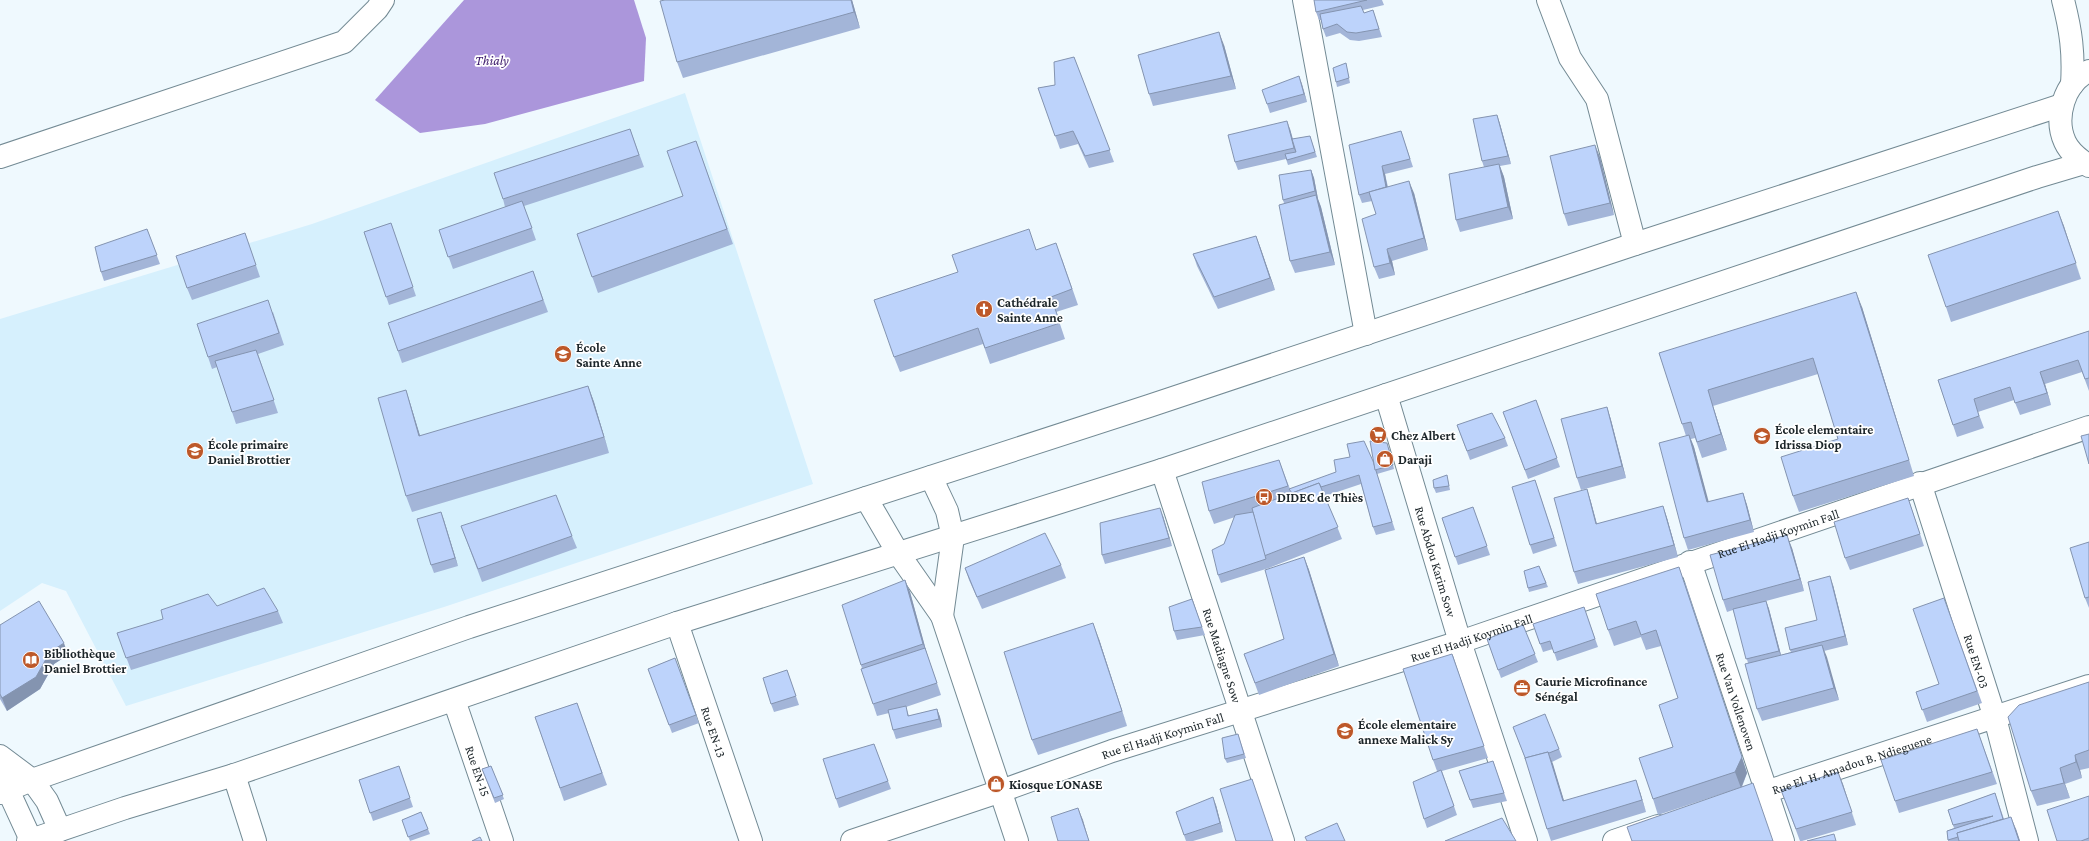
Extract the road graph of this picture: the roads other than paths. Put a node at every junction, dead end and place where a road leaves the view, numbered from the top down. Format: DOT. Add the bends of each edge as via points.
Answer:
graph roads {
  1 [pos="383,0"];
  2 [pos="1304,0"];
  3 [pos="1548,0"];
  4 [pos="2063,0"];
  5 [pos="2089,71"];
  6 [pos="2072,85"];
  7 [pos="2062,105"];
  8 [pos="0,157"];
  9 [pos="2087,165"];
  10 [pos="1635,244"];
  11 [pos="1366,334"];
  12 [pos="1386,395"];
  13 [pos="2089,427"];
  14 [pos="1162,470"];
  15 [pos="931,476"];
  16 [pos="1920,483"];
  17 [pos="866,498"];
  18 [pos="953,537"];
  19 [pos="898,553"];
  20 [pos="1690,562"];
  21 [pos="942,616"];
  22 [pos="677,623"];
  23 [pos="1460,642"];
  24 [pos="2089,686"];
  25 [pos="454,700"];
  26 [pos="1240,710"];
  27 [pos="1995,718"];
  28 [pos="0,756"];
  29 [pos="0,760"];
  30 [pos="234,775"];
  31 [pos="32,780"];
  32 [pos="1001,791"];
  33 [pos="4,792"];
  34 [pos="1767,792"];
  35 [pos="1708,811"];
  36 [pos="1679,820"];
  37 [pos="60,830"];
  38 [pos="30,840"];
  39 [pos="255,841"];
  40 [pos="502,841"];
  41 [pos="751,841"];
  42 [pos="852,841"];
  43 [pos="1017,841"];
  44 [pos="1283,841"];
  45 [pos="1526,841"];
  46 [pos="1614,841"];
  47 [pos="1783,841"];
  48 [pos="2027,841"];
  1 -- 8 [label="main road" via="344,42"];
  2 -- 11 [label="main road"];
  3 -- 10 [label="main road" via="1570,58 1597,99"];
  4 -- 6 [label="main road" via="2071,30"];
  5 -- 6 [label="main road"];
  6 -- 7 [label="main road"];
  7 -- 9 [label="main road" via="2061,124 2065,142 2076,158"];
  7 -- 10 [label="main road"];
  9 -- 12 [label="main road" via="2037,177"];
  10 -- 11 [label="main road"];
  11 -- 15 [label="main road"];
  12 -- 14 [label="main road"];
  12 -- 23 [label="main road, Rue Abdou Karim Sow"];
  13 -- 16 [label="main road, Rue El Hadji Koymin Fall"];
  14 -- 18 [label="main road"];
  14 -- 26 [label="main road, Rue Madiagne Sow"];
  15 -- 17 [label="main road"];
  15 -- 18 [label="main road" via="947,511"];
  16 -- 20 [label="main road, Rue El Hadji Koymin Fall"];
  16 -- 27 [label="main road, Rue EN-03"];
  17 -- 19 [label="main road"];
  17 -- 31 [label="main road" via="469,627"];
  18 -- 19 [label="main road"];
  18 -- 21 [label="main road"];
  19 -- 21 [label="main road"];
  19 -- 22 [label="main road"];
  20 -- 23 [label="main road, Rue El Hadji Koymin Fall"];
  20 -- 34 [label="main road, Rue Van Vollenoven"];
  21 -- 32 [label="main road"];
  22 -- 25 [label="main road"];
  22 -- 41 [label="main road, Rue EN-13"];
  23 -- 26 [label="main road, Rue El Hadji Koymin Fall"];
  23 -- 45 [label="main road, Rue Abdou Karim Sow"];
  24 -- 27 [label="main road, Rue El. H. Amadou B. Ndieguene"];
  25 -- 30 [label="main road"];
  25 -- 40 [label="main road, Rue EN-15"];
  26 -- 32 [label="main road, Rue El Hadji Koymin Fall" via="1112,751"];
  26 -- 44 [label="main road, Rue Madiagne Sow"];
  27 -- 34 [label="main road, Rue El. H. Amadou B. Ndieguene"];
  27 -- 48 [label="main road, Rue EN-03"];
  28 -- 31 [label="main road"];
  29 -- 33 [label="main road"];
  30 -- 37 [label="main road"];
  30 -- 39 [label="main road"];
  31 -- 33 [label="main road"];
  31 -- 37 [label="main road" via="47,801"];
  32 -- 42 [label="main road, Rue El Hadji Koymin Fall"];
  32 -- 43 [label="main road"];
  33 -- 38 [label="main road"];
  34 -- 35 [label="main road, Rue El. H. Amadou B. Ndieguene"];
  34 -- 47 [label="main road, Rue Van Vollenoven"];
  36 -- 46 [label="main road"];
  37 -- 38 [label="main road"];
}
